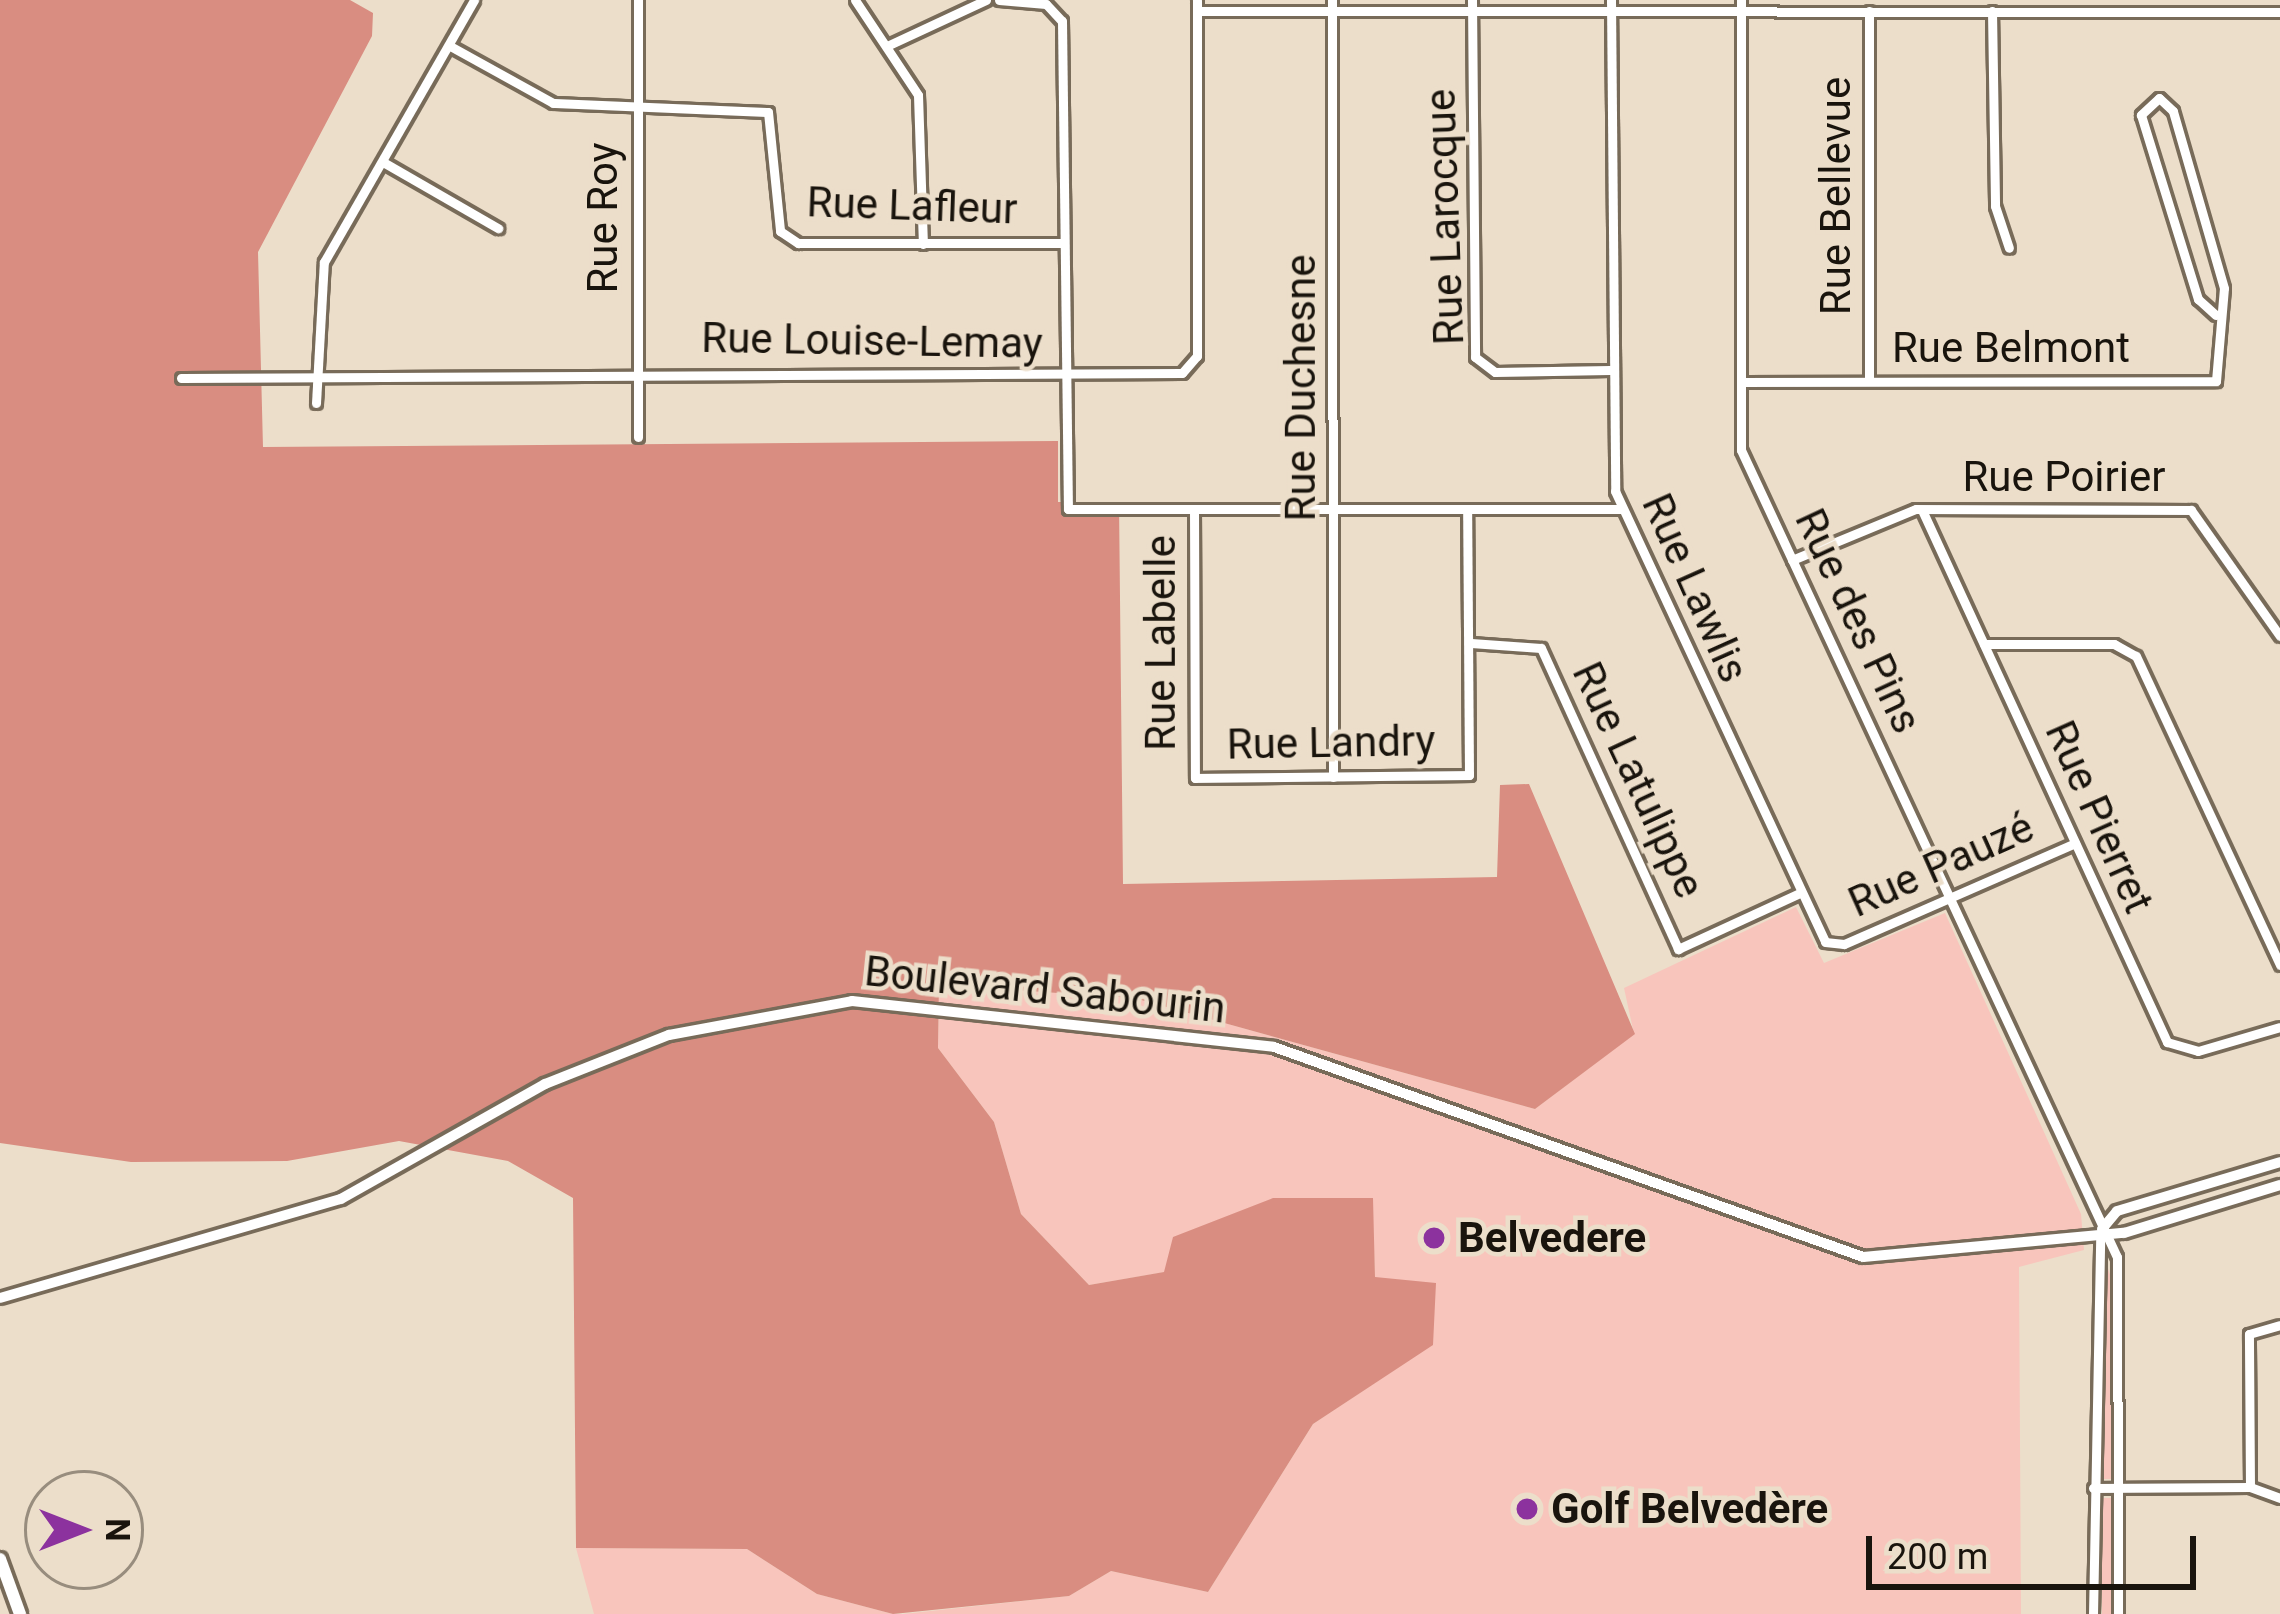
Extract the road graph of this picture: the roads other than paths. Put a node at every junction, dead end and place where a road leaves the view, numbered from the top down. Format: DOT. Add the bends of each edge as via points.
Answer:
graph roads {
  1 [pos="474,0"];
  2 [pos="638,0"];
  3 [pos="854,0"];
  4 [pos="986,0"];
  5 [pos="999,0"];
  6 [pos="1197,5"];
  7 [pos="1331,5"];
  8 [pos="1472,6"];
  9 [pos="1611,6"];
  10 [pos="1742,6"];
  11 [pos="2220,6"];
  12 [pos="1988,8"];
  13 [pos="1869,11"];
  14 [pos="2280,12"];
  15 [pos="890,44"];
  16 [pos="452,47"];
  17 [pos="637,105"];
  18 [pos="383,162"];
  19 [pos="498,228"];
  20 [pos="1064,243"];
  21 [pos="922,244"];
  22 [pos="2009,248"];
  23 [pos="2216,315"];
  24 [pos="1610,370"];
  25 [pos="636,372"];
  26 [pos="315,374"];
  27 [pos="1064,376"];
  28 [pos="181,377"];
  29 [pos="1869,381"];
  30 [pos="1741,382"];
  31 [pos="316,403"];
  32 [pos="638,436"];
  33 [pos="1194,509"];
  34 [pos="1334,509"];
  35 [pos="1467,509"];
  36 [pos="1621,509"];
  37 [pos="1922,510"];
  38 [pos="1792,560"];
  39 [pos="2280,636"];
  40 [pos="1471,643"];
  41 [pos="1984,644"];
  42 [pos="1333,777"];
  43 [pos="1195,778"];
  44 [pos="2075,843"];
  45 [pos="1800,893"];
  46 [pos="1952,898"];
  47 [pos="1834,946"];
  48 [pos="2280,964"];
  49 [pos="2280,1027"];
  50 [pos="2280,1162"];
  51 [pos="2280,1185"];
  52 [pos="2102,1229"];
  53 [pos="0,1298"];
  54 [pos="2280,1324"];
  55 [pos="2118,1487"];
  56 [pos="2250,1487"];
  57 [pos="2093,1488"];
  58 [pos="2280,1498"];
  59 [pos="0,1559"];
  60 [pos="20,1614"];
  61 [pos="2093,1614"];
  62 [pos="2118,1614"];
  1 -- 16 [label="street"];
  2 -- 17 [label="street, Rue Roy"];
  3 -- 15 [label="street"];
  4 -- 15 [label="street"];
  5 -- 20 [label="street" via="1046,4 1062,21"];
  6 -- 7 [label="street"];
  6 -- 27 [label="street, Rue Louise-Lemay" via="1197,356 1168,376"];
  7 -- 8 [label="street"];
  7 -- 34 [label="street, Rue Duchesne"];
  8 -- 9 [label="street"];
  8 -- 24 [label="street, Rue Larocque" via="1475,357 1495,372"];
  9 -- 10 [label="street"];
  9 -- 24 [label="street, Rue Lawlis"];
  10 -- 13 [label="street"];
  10 -- 30 [label="street, Rue des Pins"];
  11 -- 12 [label="street"];
  11 -- 14 [label="street"];
  12 -- 13 [label="street"];
  12 -- 22 [label="street" via="1995,206"];
  13 -- 29 [label="street, Rue Bellevue"];
  15 -- 21 [label="street" via="920,109"];
  16 -- 17 [label="street, Rue Lafleur" via="545,101"];
  16 -- 18 [label="street"];
  17 -- 21 [label="street, Rue Lafleur" via="768,112 780,231 798,243"];
  17 -- 25 [label="street, Rue Roy"];
  18 -- 19 [label="street"];
  18 -- 26 [label="street" via="320,270"];
  20 -- 21 [label="street, Rue Lafleur"];
  20 -- 27 [label="street"];
  23 -- 23 [label="street, Rue Belmont" via="2224,288 2174,112 2152,99 2141,116 2198,299"];
  23 -- 29 [label="street, Rue Belmont" via="2216,381"];
  24 -- 36 [label="street, Rue Lawlis"];
  25 -- 26 [label="street, Rue Louise-Lemay"];
  25 -- 27 [label="street, Rue Louise-Lemay"];
  25 -- 32 [label="street, Rue Roy"];
  26 -- 28 [label="street, Rue Louise-Lemay"];
  26 -- 31 [label="street"];
  27 -- 33 [label="street" via="1068,509"];
  29 -- 30 [label="street, Rue Belmont"];
  30 -- 38 [label="street, Rue des Pins" via="1741,450"];
  33 -- 34 [label="street"];
  33 -- 43 [label="street, Rue Labelle"];
  34 -- 35 [label="street"];
  34 -- 42 [label="street, Rue Duchesne"];
  35 -- 36 [label="street"];
  35 -- 40 [label="street"];
  36 -- 45 [label="street, Rue Lawlis"];
  37 -- 38 [label="street, Rue Poirier"];
  37 -- 39 [label="street, Rue Poirier" via="2191,510"];
  37 -- 41 [label="street, Rue Pierret"];
  38 -- 46 [label="street, Rue des Pins"];
  40 -- 42 [label="street, Rue Landry" via="1469,775"];
  40 -- 45 [label="street, Rue Latulippe" via="1541,648 1678,949"];
  41 -- 44 [label="street, Rue Pierret"];
  41 -- 48 [label="street" via="2114,644 2136,656"];
  42 -- 43 [label="street, Rue Landry"];
  44 -- 46 [label="street, Rue Pauzé"];
  44 -- 49 [label="street, Rue Pierret" via="2167,1042 2198,1051"];
  45 -- 47 [label="street, Rue Lawlis"];
  46 -- 47 [label="street, Rue Pauzé"];
  46 -- 52 [label="street, Rue des Pins"];
  50 -- 52 [label="street, Boulevard Sabourin" via="2117,1211"];
  51 -- 52 [label="street, Boulevard Sabourin" via="2124,1233"];
  52 -- 53 [label="street, Boulevard Sabourin" via="1955,1256 1863,1256 1274,1048 852,1001 669,1034 545,1084 340,1199"];
  52 -- 55 [label="street, Rue des Pins" via="2117,1257"];
  52 -- 57 [label="street" via="2093,1253"];
  54 -- 56 [label="street" via="2249,1334"];
  55 -- 56 [label="street"];
  55 -- 57 [label="street"];
  55 -- 62 [label="street, Rue des Pins"];
  56 -- 58 [label="street"];
  57 -- 61 [label="street"];
  59 -- 60 [label="main road"];
}
